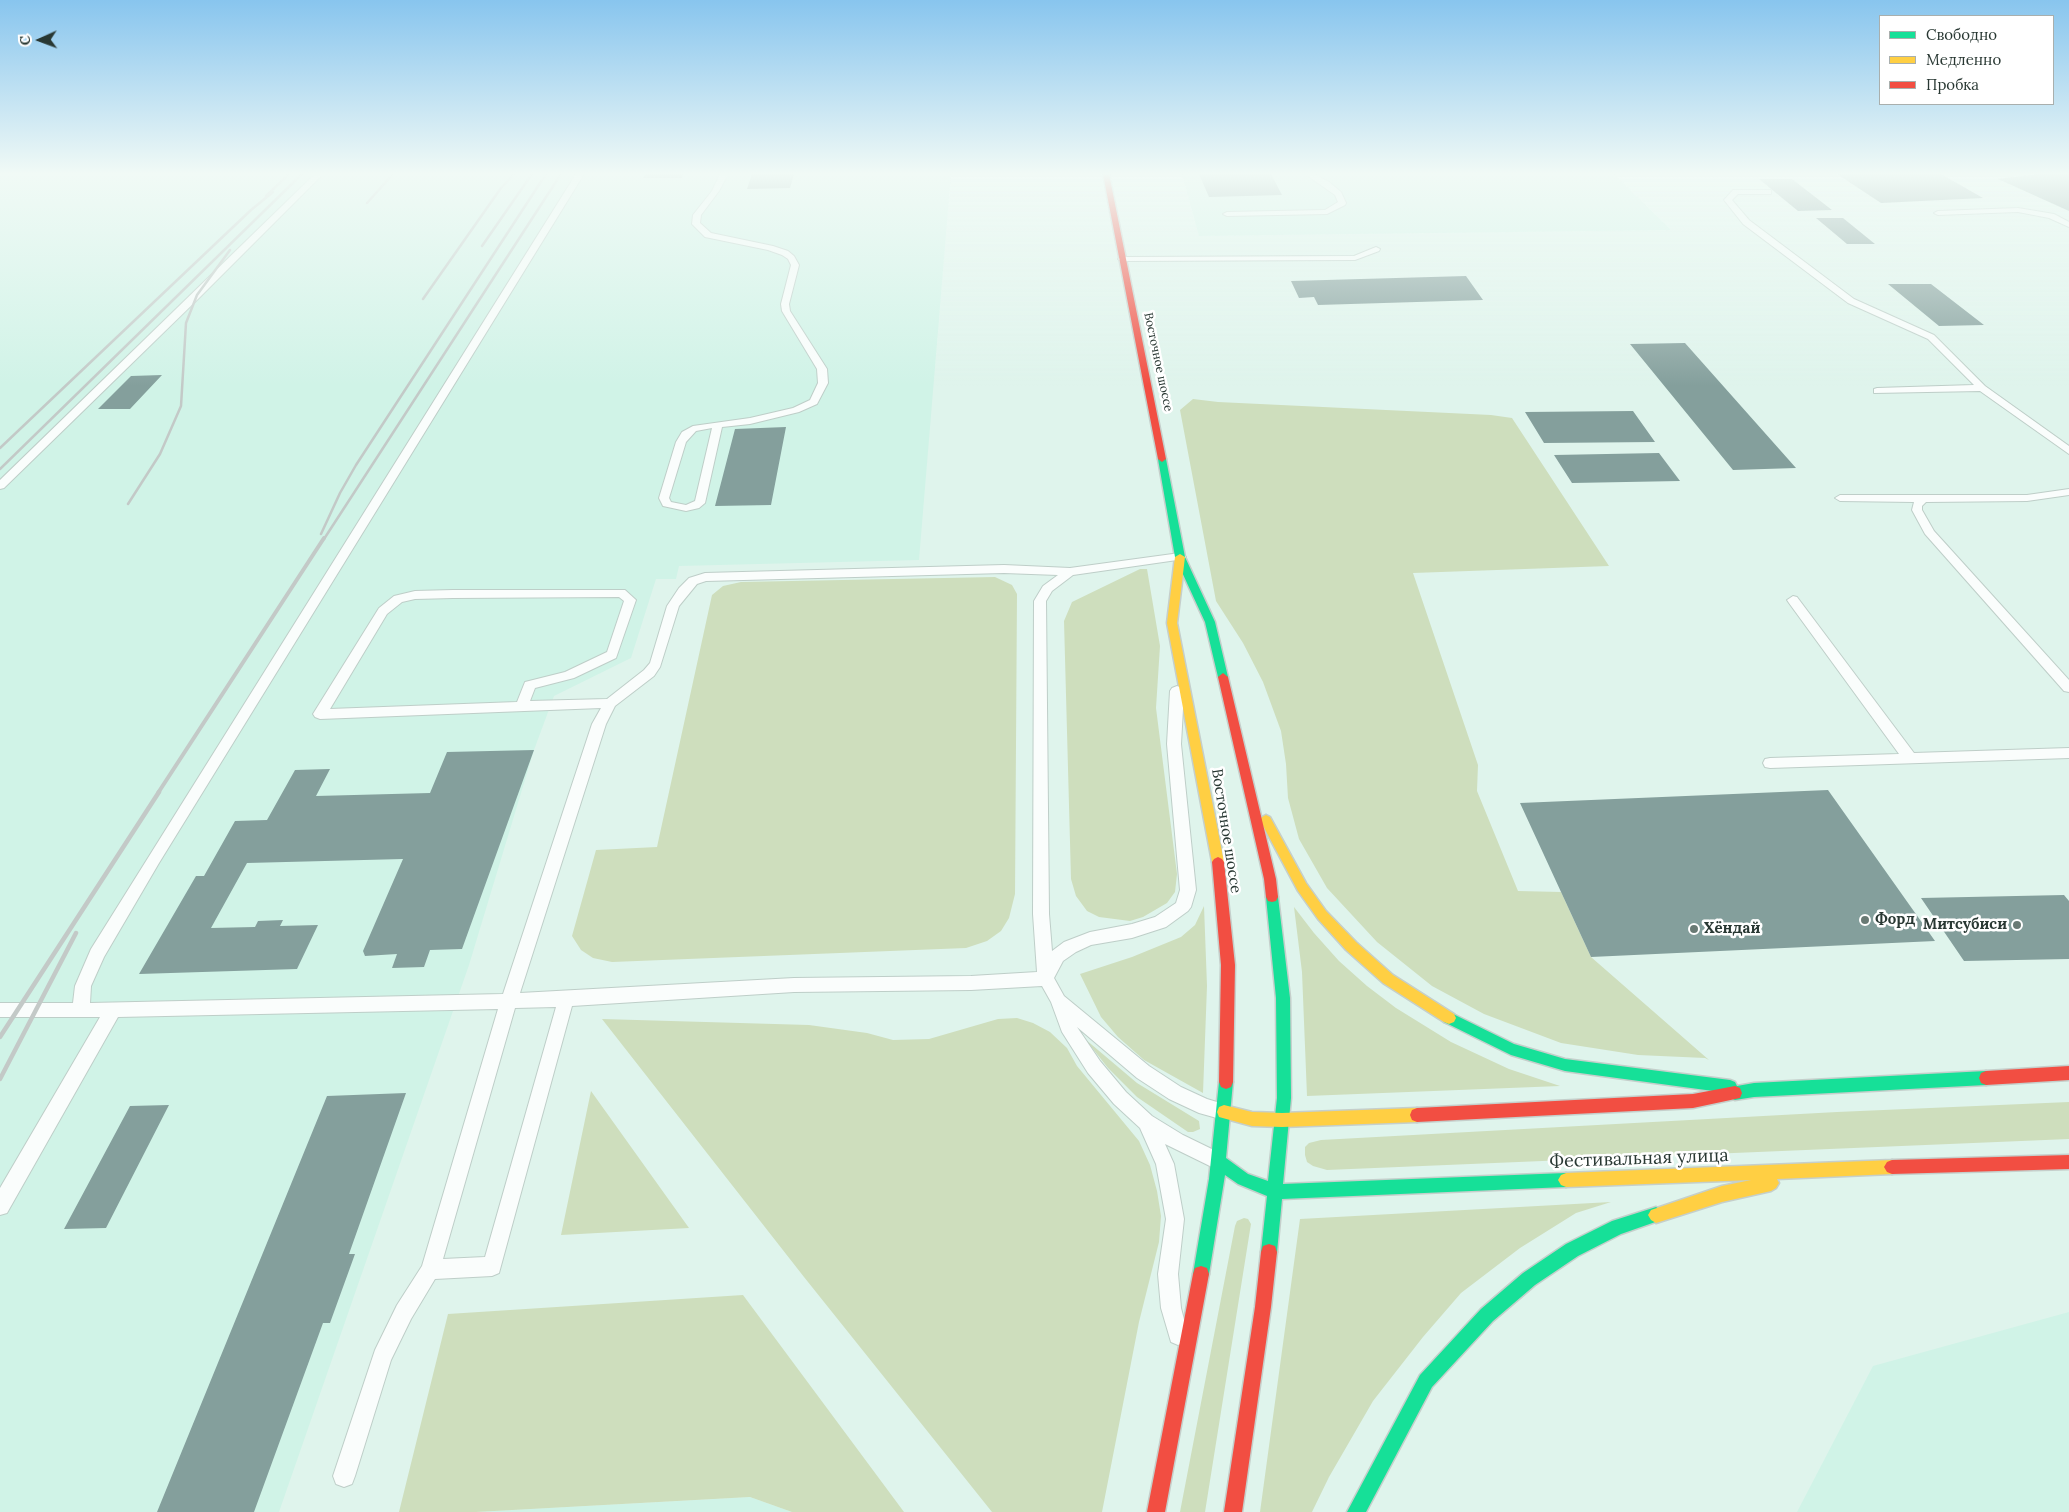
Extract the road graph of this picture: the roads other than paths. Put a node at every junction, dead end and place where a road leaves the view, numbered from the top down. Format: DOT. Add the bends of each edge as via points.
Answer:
graph roads {
  1 [pos="248,245"];
  2 [pos="536,245"];
  3 [pos="754,245"];
  4 [pos="1119,245"];
  5 [pos="1776,245"];
  6 [pos="1376,249"];
  7 [pos="1122,259"];
  8 [pos="1982,388"];
  9 [pos="1877,391"];
  10 [pos="718,424"];
  11 [pos="2069,451"];
  12 [pos="0,486"];
  13 [pos="2069,492"];
  14 [pos="1840,498"];
  15 [pos="1923,499"];
  16 [pos="1180,557"];
  17 [pos="1070,572"];
  18 [pos="1792,600"];
  19 [pos="1179,652"];
  20 [pos="2069,688"];
  21 [pos="610,703"];
  22 [pos="521,706"];
  23 [pos="2069,753"];
  24 [pos="1910,758"];
  25 [pos="1770,763"];
  26 [pos="1249,786"];
  27 [pos="1046,979"];
  28 [pos="566,999"];
  29 [pos="1058,1000"];
  30 [pos="509,1001"];
  31 [pos="81,1009"];
  32 [pos="0,1010"];
  33 [pos="113,1010"];
  34 [pos="2069,1073"];
  35 [pos="1754,1090"];
  36 [pos="1224,1112"];
  37 [pos="1282,1120"];
  38 [pos="1146,1122"];
  39 [pos="1219,1162"];
  40 [pos="2069,1162"];
  41 [pos="1834,1168"];
  42 [pos="1276,1192"];
  43 [pos="0,1206"];
  44 [pos="430,1270"];
  45 [pos="1184,1358"];
  46 [pos="344,1476"];
  47 [pos="1156,1512"];
  48 [pos="1233,1512"];
  49 [pos="1356,1512"];
  1 -- 12 [label="lane"];
  2 -- 31 [label="lane" via="101,946 83,986"];
  3 -- 10 [label="lane" via="785,253 795,265 786,311 822,369 823,383 814,402 796,410"];
  4 -- 7 [label="main road, Восточное шоссе"];
  5 -- 8 [label="lane" via="1851,300 1931,336"];
  6 -- 7 [label="lane" via="1355,258 1334,260"];
  7 -- 16 [label="main road, Восточное шоссе" via="1146,369"];
  8 -- 9 [label="lane"];
  8 -- 11 [label="lane"];
  10 -- 10 [label="lane" via="692,429 686,434 664,498 667,504 686,508 700,502"];
  13 -- 15 [label="lane" via="2027,498"];
  14 -- 15 [label="lane"];
  15 -- 20 [label="lane" via="1917,510 1929,532"];
  16 -- 17 [label="lane"];
  16 -- 19 [label="main road, Восточное шоссе" via="1172,623"];
  16 -- 26 [label="main road, Восточное шоссе" via="1210,622"];
  17 -- 21 [label="lane" via="1004,569 705,577 693,581 673,606 656,664"];
  17 -- 27 [label="lane" via="1047,589 1040,601 1041,914"];
  18 -- 24 [label="lane"];
  19 -- 27 [label="lane" via="1174,744 1188,890 1183,907 1160,922 1132,932 1090,939 1070,947 1057,956"];
  19 -- 36 [label="main road, Восточное шоссе" via="1220,872 1228,966"];
  21 -- 22 [label="lane"];
  21 -- 30 [label="lane" via="598,724"];
  22 -- 22 [label="lane" via="530,685 569,675 612,655 630,600 626,596 621,593 453,594 398,599 383,611 320,714"];
  23 -- 24 [label="lane"];
  24 -- 25 [label="lane"];
  26 -- 35 [label="main road" via="1302,887 1322,915 1388,979 1440,1014 1512,1049 1565,1065"];
  26 -- 37 [label="main road" via="1270,878 1278,943 1283,998"];
  27 -- 28 [label="lane" via="794,985"];
  27 -- 29 [label="lane"];
  28 -- 30 [label="lane"];
  28 -- 44 [label="lane" via="492,1266"];
  29 -- 36 [label="lane" via="1143,1072 1175,1092"];
  29 -- 38 [label="lane" via="1068,1027 1094,1067"];
  30 -- 33 [label="lane"];
  30 -- 44 [label="lane"];
  31 -- 32 [label="lane"];
  31 -- 33 [label="lane"];
  33 -- 43 [label="lane"];
  34 -- 35 [label="main road"];
  35 -- 37 [label="main road" via="1693,1101"];
  36 -- 37 [label="main road" via="1252,1119"];
  36 -- 39 [label="main road, Восточное шоссе"];
  37 -- 42 [label="main road"];
  38 -- 39 [label="lane"];
  38 -- 45 [label="lane" via="1164,1164 1175,1220 1168,1274 1171,1308"];
  39 -- 42 [label="main road, Фестивальная улица" via="1243,1179"];
  39 -- 45 [label="main road, Восточное шоссе"];
  40 -- 41 [label="main road, Фестивальная улица"];
  41 -- 42 [label="main road, Фестивальная улица"];
  41 -- 49 [label="main road" via="1722,1194 1618,1227 1572,1250 1529,1279 1487,1315 1426,1381"];
  42 -- 48 [label="main road"];
  44 -- 46 [label="lane" via="382,1357"];
  45 -- 47 [label="main road, Восточное шоссе"];
}
